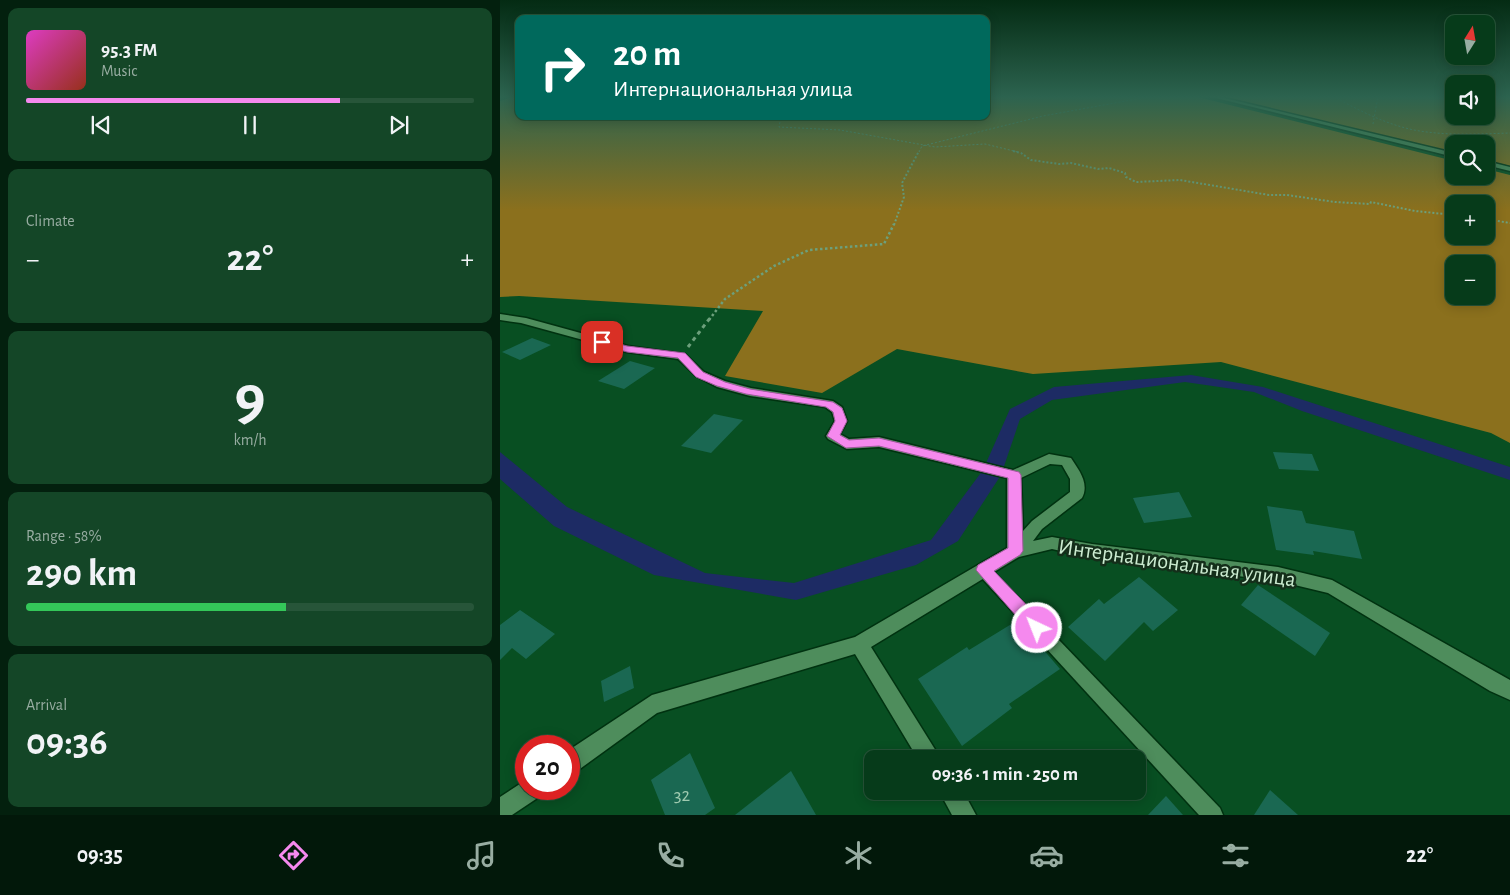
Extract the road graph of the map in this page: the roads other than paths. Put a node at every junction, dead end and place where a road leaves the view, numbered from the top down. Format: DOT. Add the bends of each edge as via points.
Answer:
graph roads {
  1 [pos="1366,134"];
  2 [pos="1445,153"];
  3 [pos="1495,165"];
  4 [pos="1510,169"];
  5 [pos="500,317"];
  6 [pos="1014,475"];
  7 [pos="1015,551"];
  8 [pos="983,570"];
  9 [pos="859,644"];
  10 [pos="1510,690"];
  11 [pos="924,750"];
  12 [pos="580,755"];
  13 [pos="515,800"];
  14 [pos="956,800"];
  15 [pos="500,810"];
  16 [pos="965,815"];
  17 [pos="1213,815"];
  1 -- 2 [label="street"];
  3 -- 4 [label="street"];
  5 -- 6 [label="street" via="627,349 681,356 700,374 750,392 829,404 838,410 841,421 833,436 846,444 879,442"];
  6 -- 7 [label="street"];
  6 -- 7 [label="street" via="1049,459 1066,461 1077,479 1077,494 1037,525"];
  7 -- 8 [label="street, Интернациональная улица"];
  7 -- 10 [label="street, Интернациональная улица" via="1052,543 1278,574 1332,587"];
  8 -- 9 [label="street, Интернациональная улица"];
  8 -- 17 [label="lane"];
  9 -- 11 [label="street"];
  9 -- 12 [label="street, Интернациональная улица" via="652,705"];
  13 -- 15 [label="street"];
  14 -- 16 [label="street"];
}
